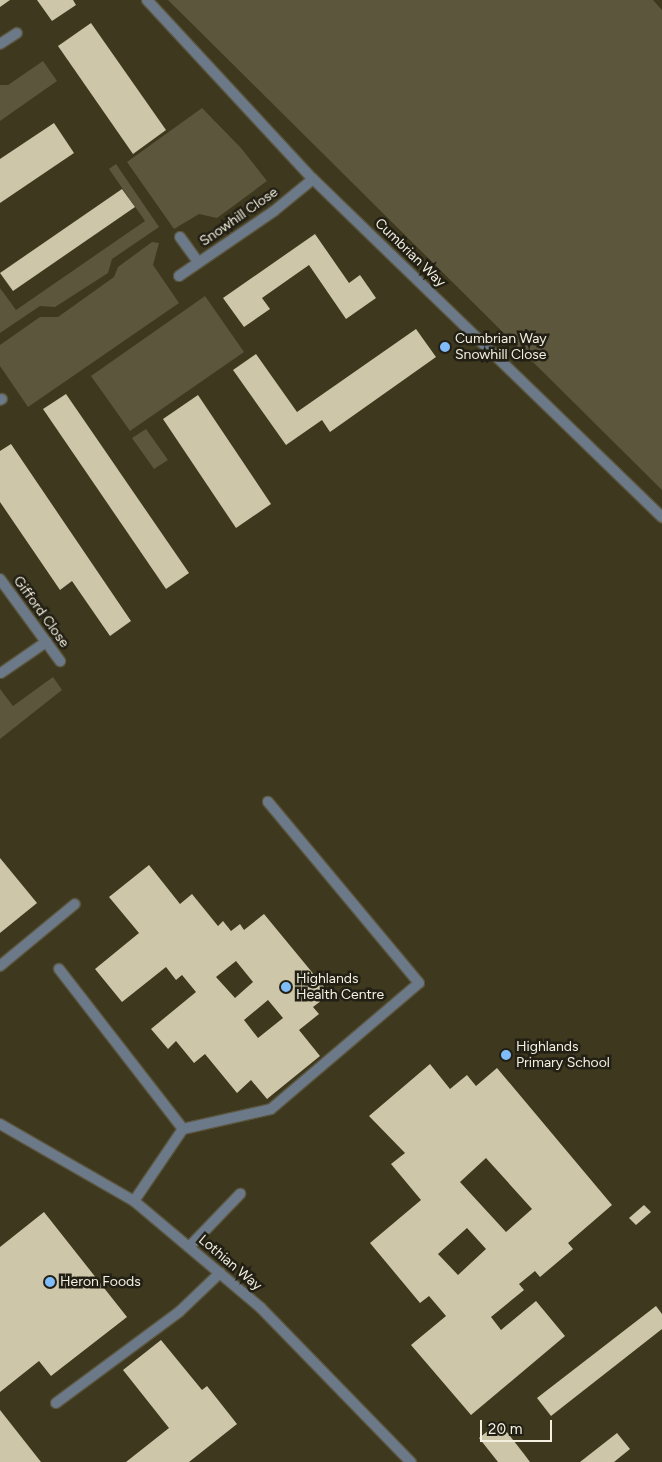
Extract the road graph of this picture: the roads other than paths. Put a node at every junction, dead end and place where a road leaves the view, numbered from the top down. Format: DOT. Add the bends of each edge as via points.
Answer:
graph roads {
  1 [pos="147,0"];
  2 [pos="17,33"];
  3 [pos="0,44"];
  4 [pos="314,179"];
  5 [pos="180,238"];
  6 [pos="198,262"];
  7 [pos="178,276"];
  8 [pos="662,517"];
  9 [pos="0,578"];
  10 [pos="46,642"];
  11 [pos="60,661"];
  12 [pos="1,673"];
  13 [pos="268,802"];
  14 [pos="76,904"];
  15 [pos="0,966"];
  16 [pos="59,969"];
  17 [pos="0,1124"];
  18 [pos="183,1130"];
  19 [pos="240,1194"];
  20 [pos="134,1200"];
  21 [pos="189,1247"];
  22 [pos="220,1274"];
  23 [pos="56,1403"];
  24 [pos="411,1462"];
  1 -- 4 [label="street, Cumbrian Way"];
  2 -- 3 [label="street"];
  4 -- 6 [label="street, Snowhill Close" via="274,211"];
  4 -- 8 [label="street, Cumbrian Way"];
  5 -- 6 [label="street"];
  6 -- 7 [label="street, Snowhill Close"];
  9 -- 10 [label="street, Gifford Close"];
  10 -- 11 [label="street, Gifford Close"];
  10 -- 12 [label="street"];
  13 -- 18 [label="street" via="419,983 271,1109"];
  14 -- 15 [label="street"];
  16 -- 18 [label="street"];
  17 -- 20 [label="street, Lothian Way"];
  18 -- 20 [label="street"];
  19 -- 21 [label="street"];
  20 -- 21 [label="street, Lothian Way"];
  21 -- 22 [label="street, Lothian Way"];
  22 -- 23 [label="street" via="179,1312"];
  22 -- 24 [label="street, Lothian Way" via="261,1308"];
}
